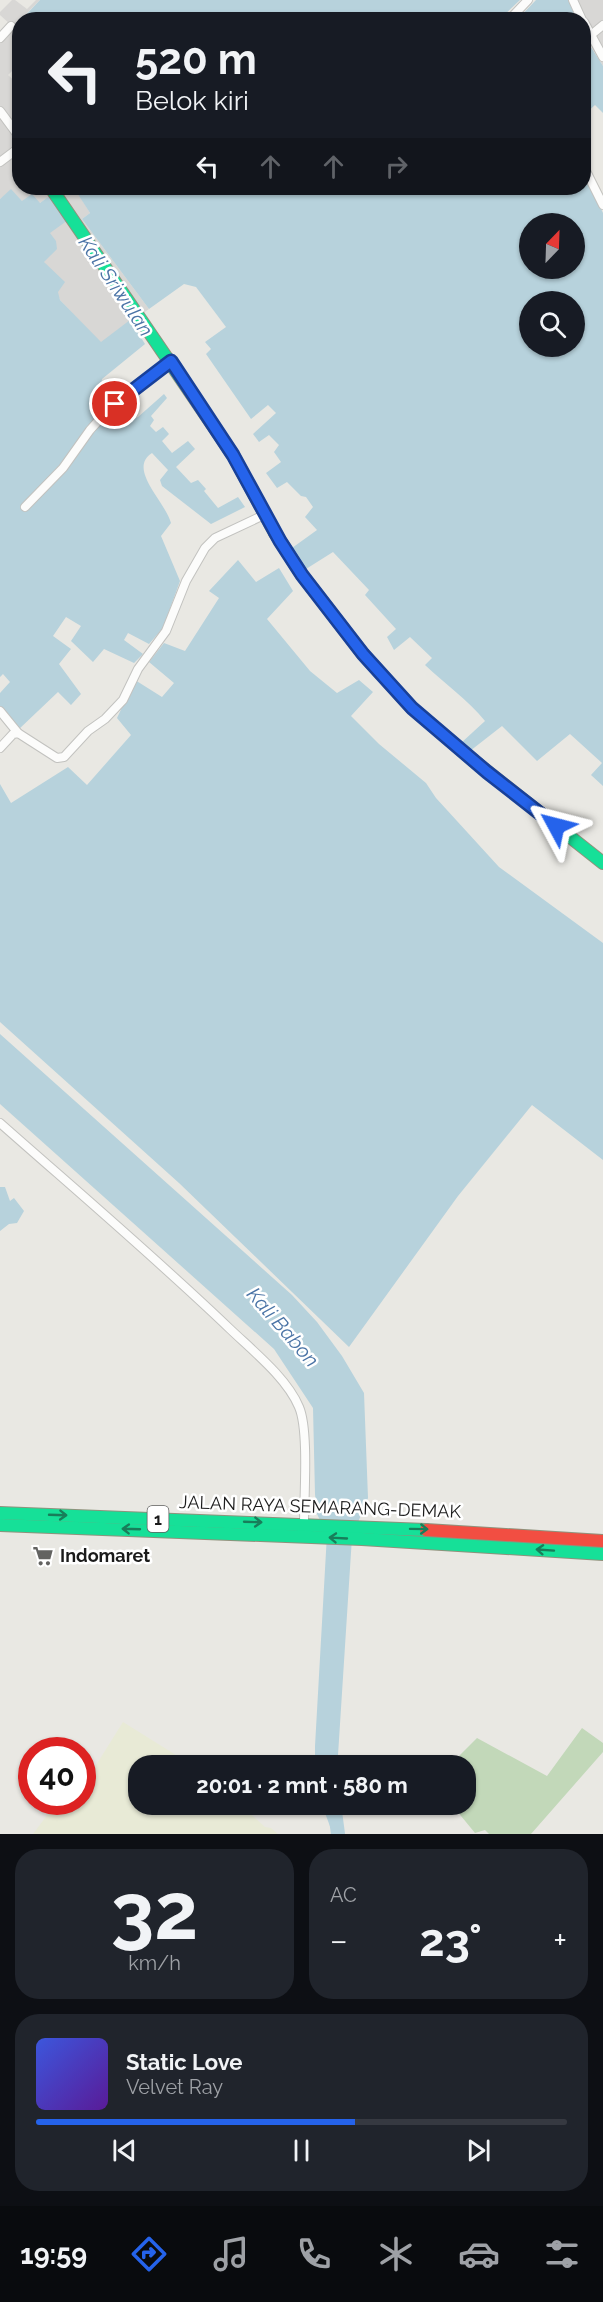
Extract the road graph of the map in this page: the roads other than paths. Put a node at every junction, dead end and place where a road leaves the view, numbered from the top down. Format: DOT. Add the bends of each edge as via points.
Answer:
graph roads {
  1 [pos="528,0"];
  2 [pos="517,12"];
  3 [pos="11,26"];
  4 [pos="591,37"];
  5 [pos="0,38"];
  6 [pos="603,57"];
  7 [pos="0,111"];
  8 [pos="12,127"];
  9 [pos="591,181"];
  10 [pos="56,195"];
  11 [pos="603,205"];
  12 [pos="171,361"];
  13 [pos="26,507"];
  14 [pos="266,514"];
  15 [pos="0,711"];
  16 [pos="18,733"];
  17 [pos="0,748"];
  18 [pos="603,863"];
  19 [pos="0,1123"];
  20 [pos="0,1513"];
  21 [pos="0,1525"];
  22 [pos="312,1529"];
  23 [pos="361,1533"];
  24 [pos="603,1541"];
  25 [pos="603,1554"];
  1 -- 2 [label="street"];
  3 -- 5 [label="street"];
  4 -- 6 [label="street"];
  7 -- 8 [label="street"];
  9 -- 11 [label="street"];
  10 -- 12 [label="main road"];
  12 -- 13 [label="street" via="108,410"];
  12 -- 14 [label="main road" via="233,455"];
  14 -- 16 [label="street" via="210,543 191,571 166,631 138,669 123,700 64,757 57,758"];
  14 -- 18 [label="main road" via="302,575 363,654 412,708"];
  15 -- 16 [label="street"];
  16 -- 17 [label="street"];
  19 -- 22 [label="street" via="188,1288 291,1392 304,1427"];
  20 -- 22 [label="main road, JALAN RAYA SEMARANG-DEMAK / 1, one-way"];
  22 -- 21 [label="main road, JALAN RAYA SEMARANG-DEMAK / 1, one-way"];
  22 -- 23 [label="main road, JALAN RAYA SEMARANG-DEMAK / 1"];
  23 -- 24 [label="main road, JALAN RAYA SEMARANG-DEMAK / 1, one-way" via="459,1531"];
  25 -- 23 [label="main road, JALAN RAYA SEMARANG-DEMAK / 1, one-way"];
}
